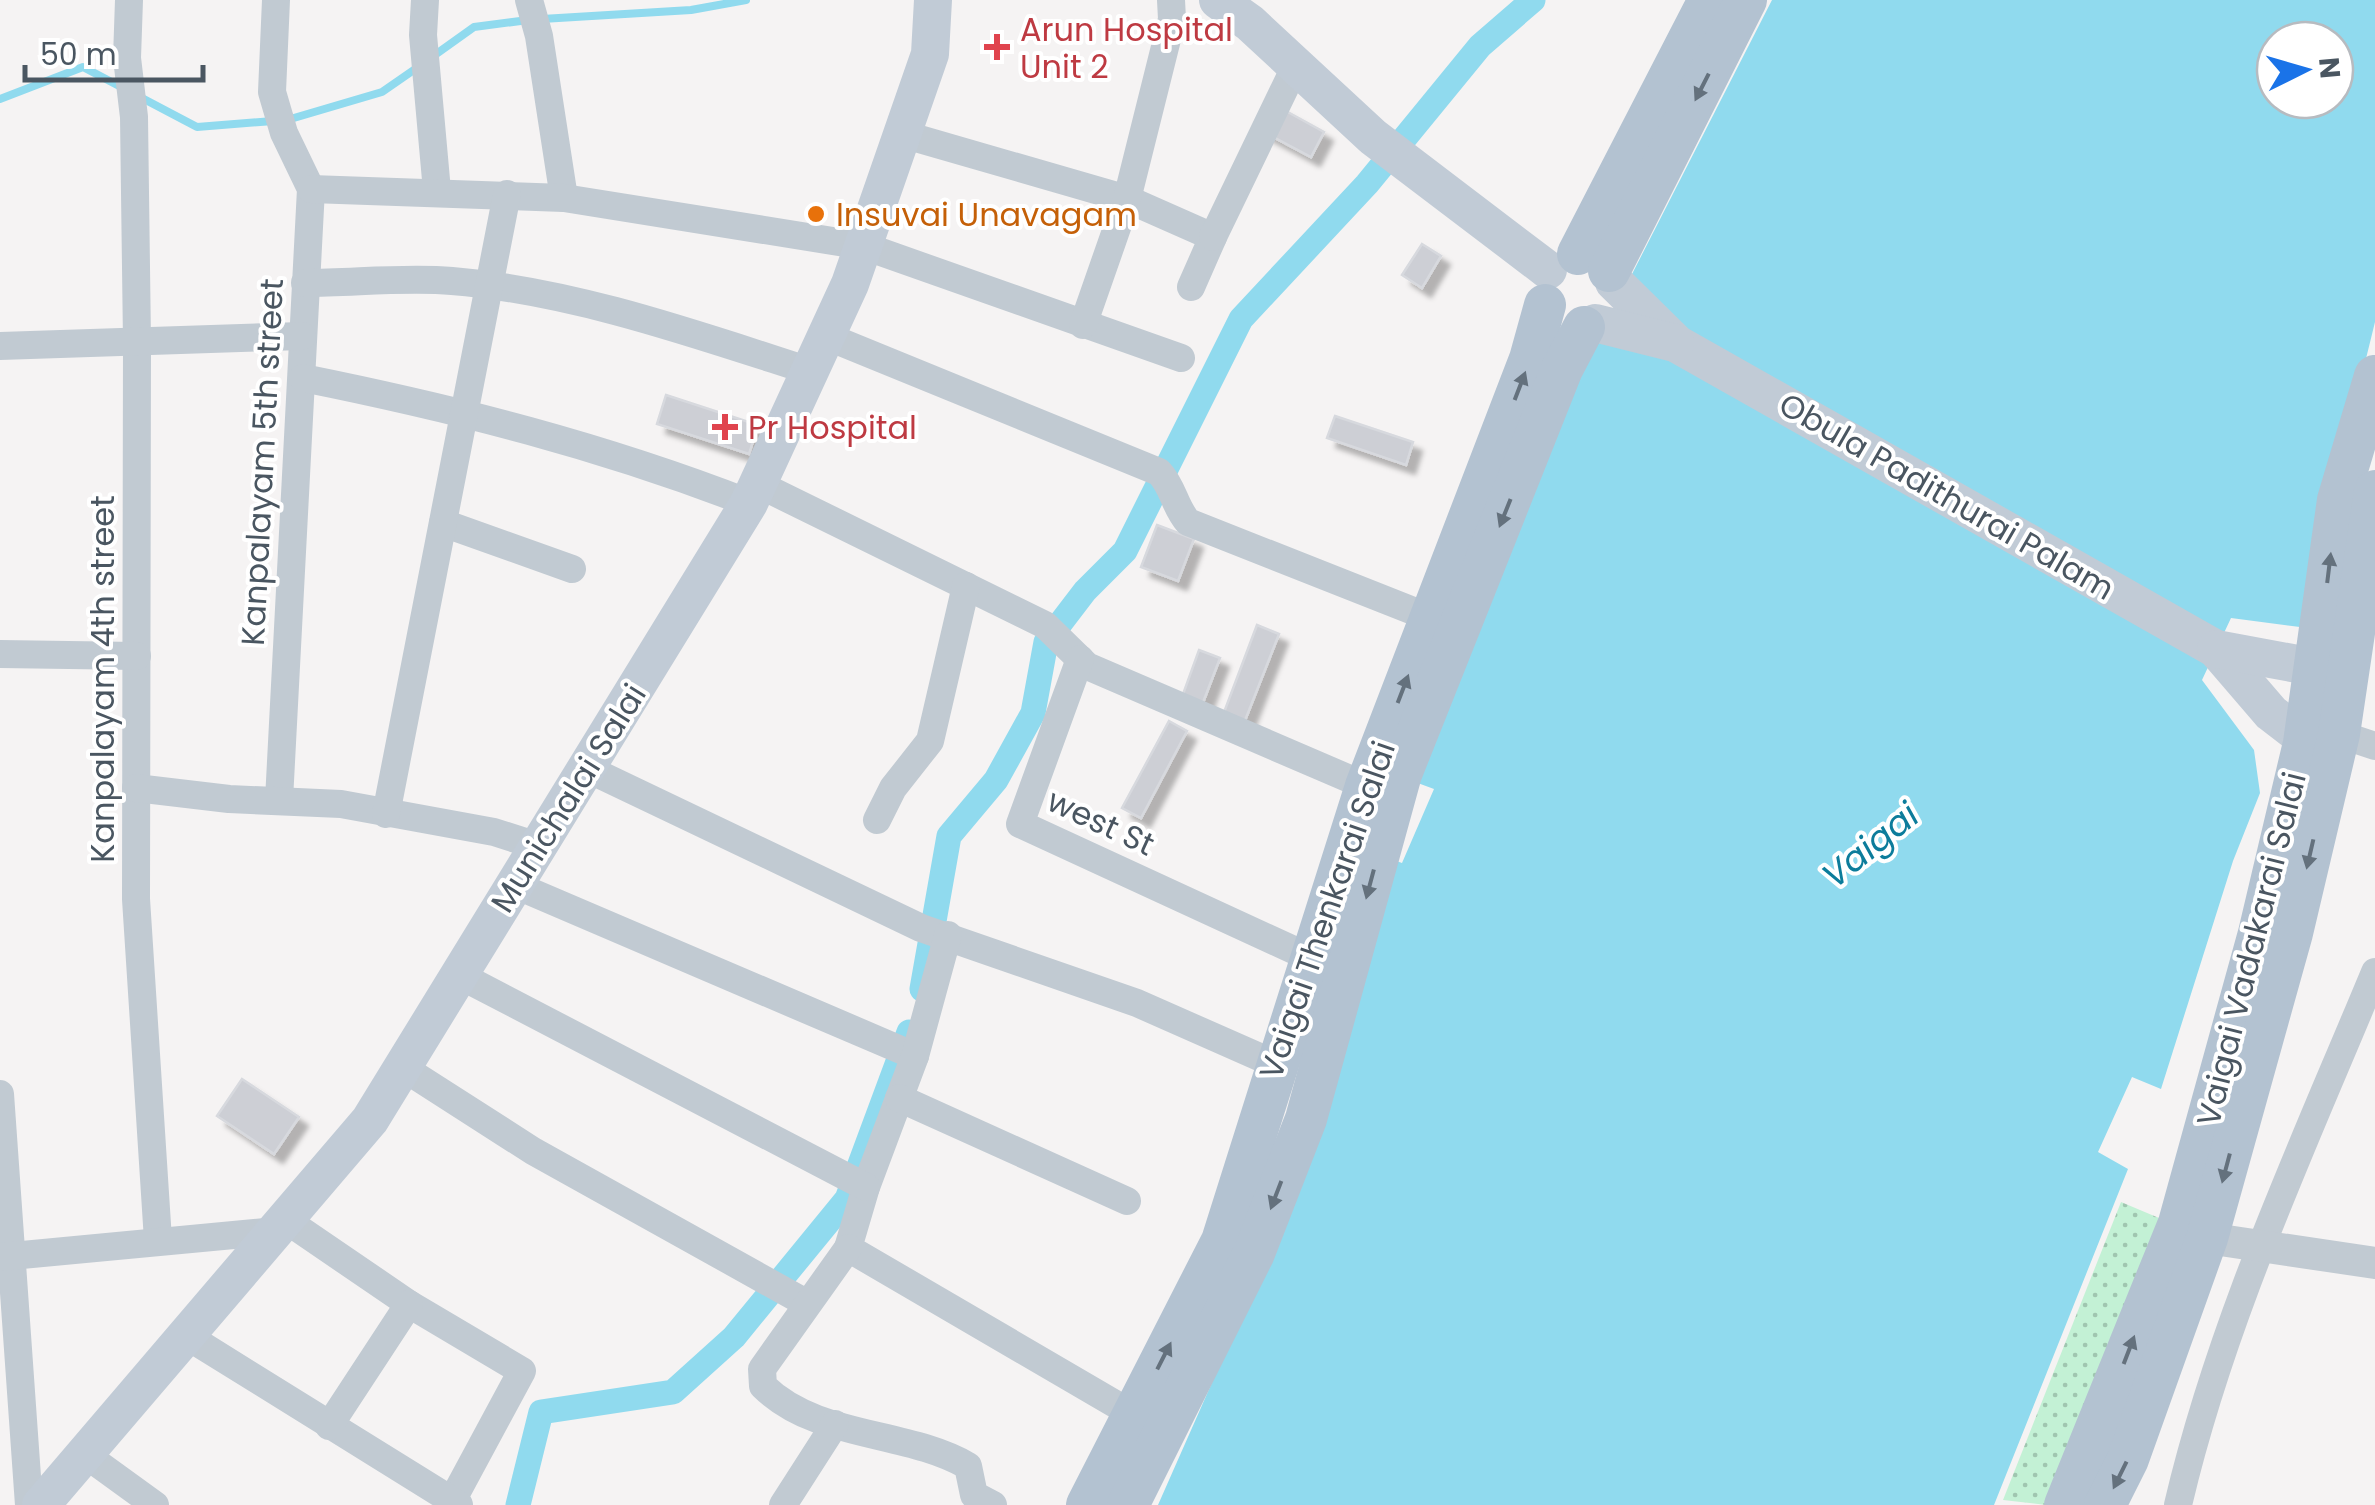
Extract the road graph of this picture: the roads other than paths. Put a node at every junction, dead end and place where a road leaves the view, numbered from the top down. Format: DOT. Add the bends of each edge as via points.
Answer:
graph roads {
  1 [pos="129,0"];
  2 [pos="276,0"];
  3 [pos="424,0"];
  4 [pos="932,0"];
  5 [pos="1170,0"];
  6 [pos="1218,0"];
  7 [pos="1709,0"];
  8 [pos="1746,0"];
  9 [pos="529,1"];
  10 [pos="1296,66"];
  11 [pos="902,134"];
  12 [pos="311,188"];
  13 [pos="438,191"];
  14 [pos="508,194"];
  15 [pos="564,198"];
  16 [pos="1127,199"];
  17 [pos="1213,238"];
  18 [pos="864,246"];
  19 [pos="1579,276"];
  20 [pos="305,283"];
  21 [pos="1190,287"];
  22 [pos="488,288"];
  23 [pos="1082,325"];
  24 [pos="1590,325"];
  25 [pos="302,336"];
  26 [pos="826,336"];
  27 [pos="138,342"];
  28 [pos="1677,344"];
  29 [pos="0,346"];
  30 [pos="1181,358"];
  31 [pos="810,371"];
  32 [pos="2375,376"];
  33 [pos="303,378"];
  34 [pos="465,410"];
  35 [pos="2375,491"];
  36 [pos="754,494"];
  37 [pos="443,523"];
  38 [pos="572,569"];
  39 [pos="966,586"];
  40 [pos="1431,618"];
  41 [pos="1063,642"];
  42 [pos="2216,649"];
  43 [pos="0,654"];
  44 [pos="137,656"];
  45 [pos="2320,666"];
  46 [pos="2338,745"];
  47 [pos="586,768"];
  48 [pos="1366,786"];
  49 [pos="136,788"];
  50 [pos="279,800"];
  51 [pos="386,814"];
  52 [pos="877,820"];
  53 [pos="538,846"];
  54 [pos="514,885"];
  55 [pos="934,932"];
  56 [pos="1311,958"];
  57 [pos="2375,972"];
  58 [pos="459,975"];
  59 [pos="902,1052"];
  60 [pos="1275,1064"];
  61 [pos="402,1068"];
  62 [pos="0,1094"];
  63 [pos="899,1098"];
  64 [pos="853,1181"];
  65 [pos="1127,1201"];
  66 [pos="281,1225"];
  67 [pos="2193,1230"];
  68 [pos="158,1240"];
  69 [pos="2263,1243"];
  70 [pos="848,1248"];
  71 [pos="6,1256"];
  72 [pos="2375,1264"];
  73 [pos="786,1294"];
  74 [pos="410,1304"];
  75 [pos="187,1336"];
  76 [pos="1134,1414"];
  77 [pos="836,1424"];
  78 [pos="329,1426"];
  79 [pos="86,1455"];
  80 [pos="44,1503"];
  81 [pos="455,1503"];
  82 [pos="155,1505"];
  83 [pos="783,1505"];
  84 [pos="993,1505"];
  85 [pos="1087,1505"];
  86 [pos="1128,1505"];
  87 [pos="2065,1505"];
  88 [pos="2105,1505"];
  89 [pos="2178,1505"];
  1 -- 27 [label="street, Kanpalayam 4th street"];
  2 -- 12 [label="street, Kanpalayam 5th street" via="272,92"];
  3 -- 13 [label="street"];
  4 -- 11 [label="main road, Munichalai Salai" via="930,54"];
  5 -- 16 [label="street" via="1172,19"];
  6 -- 10 [label="main road, Obula Padithurai Palam"];
  7 -- 19 [label="main road, Vaigai Thenkarai Salai"];
  8 -- 19 [label="main road, Vaigai Thenkarai Salai, one-way"];
  9 -- 15 [label="street"];
  10 -- 17 [label="street"];
  10 -- 19 [label="main road, Obula Padithurai Palam" via="1404,162"];
  11 -- 16 [label="street"];
  11 -- 18 [label="main road, Munichalai Salai"];
  12 -- 13 [label="street"];
  12 -- 20 [label="street, Kanpalayam 5th street"];
  13 -- 14 [label="street"];
  14 -- 15 [label="street"];
  14 -- 22 [label="street"];
  15 -- 18 [label="street"];
  16 -- 17 [label="street"];
  16 -- 23 [label="street"];
  17 -- 21 [label="street"];
  18 -- 23 [label="street"];
  18 -- 26 [label="main road, Munichalai Salai"];
  19 -- 24 [label="main road" via="1560,322"];
  19 -- 28 [label="main road, Obula Padithurai Palam"];
  40 -- 19 [label="main road, Vaigai Thenkarai Salai, one-way" via="1530,358"];
  20 -- 22 [label="street" via="451,281"];
  20 -- 25 [label="street, Kanpalayam 5th street"];
  22 -- 31 [label="street" via="677,328"];
  22 -- 34 [label="street"];
  23 -- 30 [label="street"];
  24 -- 28 [label="main road, Obula Padithurai Palam"];
  24 -- 86 [label="main road, Vaigai Thenkarai Salai, one-way" via="1562,369 1401,774 1306,1118 1254,1252"];
  25 -- 27 [label="street"];
  25 -- 33 [label="street, Kanpalayam 5th street"];
  26 -- 31 [label="main road, Munichalai Salai"];
  26 -- 40 [label="street" via="1166,479 1188,522"];
  27 -- 29 [label="street"];
  27 -- 44 [label="street, Kanpalayam 4th street"];
  28 -- 42 [label="main road, Obula Padithurai Palam"];
  31 -- 36 [label="main road, Munichalai Salai"];
  45 -- 32 [label="main road, Vaigai Vadakarai Salai, one-way" via="2338,500"];
  33 -- 34 [label="street"];
  33 -- 50 [label="street, Kanpalayam 5th street"];
  34 -- 36 [label="street"];
  34 -- 37 [label="street"];
  35 -- 45 [label="main road, Vaigai Vadakarai Salai"];
  36 -- 39 [label="street"];
  36 -- 47 [label="main road, Munichalai Salai"];
  37 -- 38 [label="street"];
  37 -- 51 [label="street"];
  39 -- 41 [label="street"];
  39 -- 52 [label="street" via="930,741"];
  48 -- 40 [label="main road, Vaigai Thenkarai Salai, one-way"];
  41 -- 48 [label="street" via="1087,666"];
  41 -- 56 [label="street, west St" via="1020,824"];
  42 -- 45 [label="main road, Obula Padithurai Palam"];
  42 -- 46 [label="main road, Obula Padithurai Palam" via="2271,713"];
  43 -- 44 [label="street"];
  44 -- 49 [label="street, Kanpalayam 4th street"];
  45 -- 46 [label="main road, Vaigai Vadakarai Salai"];
  46 -- 67 [label="main road, Vaigai Vadakarai Salai" via="2292,933"];
  47 -- 53 [label="main road, Munichalai Salai"];
  47 -- 55 [label="street"];
  48 -- 56 [label="main road, Vaigai Thenkarai Salai"];
  49 -- 50 [label="street"];
  49 -- 68 [label="street, Kanpalayam 4th street" via="136,899"];
  50 -- 51 [label="street"];
  51 -- 53 [label="street"];
  53 -- 54 [label="main road, Munichalai Salai"];
  54 -- 58 [label="main road, Munichalai Salai"];
  54 -- 59 [label="street"];
  55 -- 59 [label="street"];
  55 -- 60 [label="street" via="1137,1003"];
  56 -- 60 [label="main road, Vaigai Thenkarai Salai"];
  57 -- 69 [label="street"];
  58 -- 61 [label="main road, Munichalai Salai"];
  58 -- 64 [label="street"];
  59 -- 63 [label="street"];
  76 -- 60 [label="main road, Vaigai Thenkarai Salai, one-way" via="1222,1242"];
  61 -- 66 [label="main road, Munichalai Salai" via="370,1120"];
  61 -- 73 [label="street" via="533,1151"];
  62 -- 71 [label="street"];
  63 -- 64 [label="street"];
  63 -- 65 [label="street"];
  64 -- 70 [label="street"];
  66 -- 68 [label="street"];
  66 -- 74 [label="street"];
  66 -- 75 [label="main road, Munichalai Salai"];
  67 -- 69 [label="street"];
  87 -- 67 [label="main road, Vaigai Vadakarai Salai, one-way"];
  67 -- 88 [label="main road, Vaigai Vadakarai Salai, one-way" via="2128,1460"];
  68 -- 71 [label="street"];
  69 -- 72 [label="street"];
  69 -- 89 [label="street" via="2197,1425"];
  70 -- 73 [label="street"];
  70 -- 76 [label="street"];
  71 -- 80 [label="street"];
  73 -- 77 [label="street" via="762,1369 763,1386 777,1400"];
  74 -- 78 [label="street"];
  74 -- 81 [label="street" via="522,1371"];
  75 -- 78 [label="street"];
  75 -- 79 [label="main road, Munichalai Salai"];
  76 -- 85 [label="main road, Vaigai Thenkarai Salai"];
  77 -- 83 [label="street"];
  77 -- 84 [label="street" via="941,1450 968,1466 974,1495"];
  78 -- 81 [label="street"];
  79 -- 80 [label="main road, Munichalai Salai"];
  79 -- 82 [label="street"];
}
